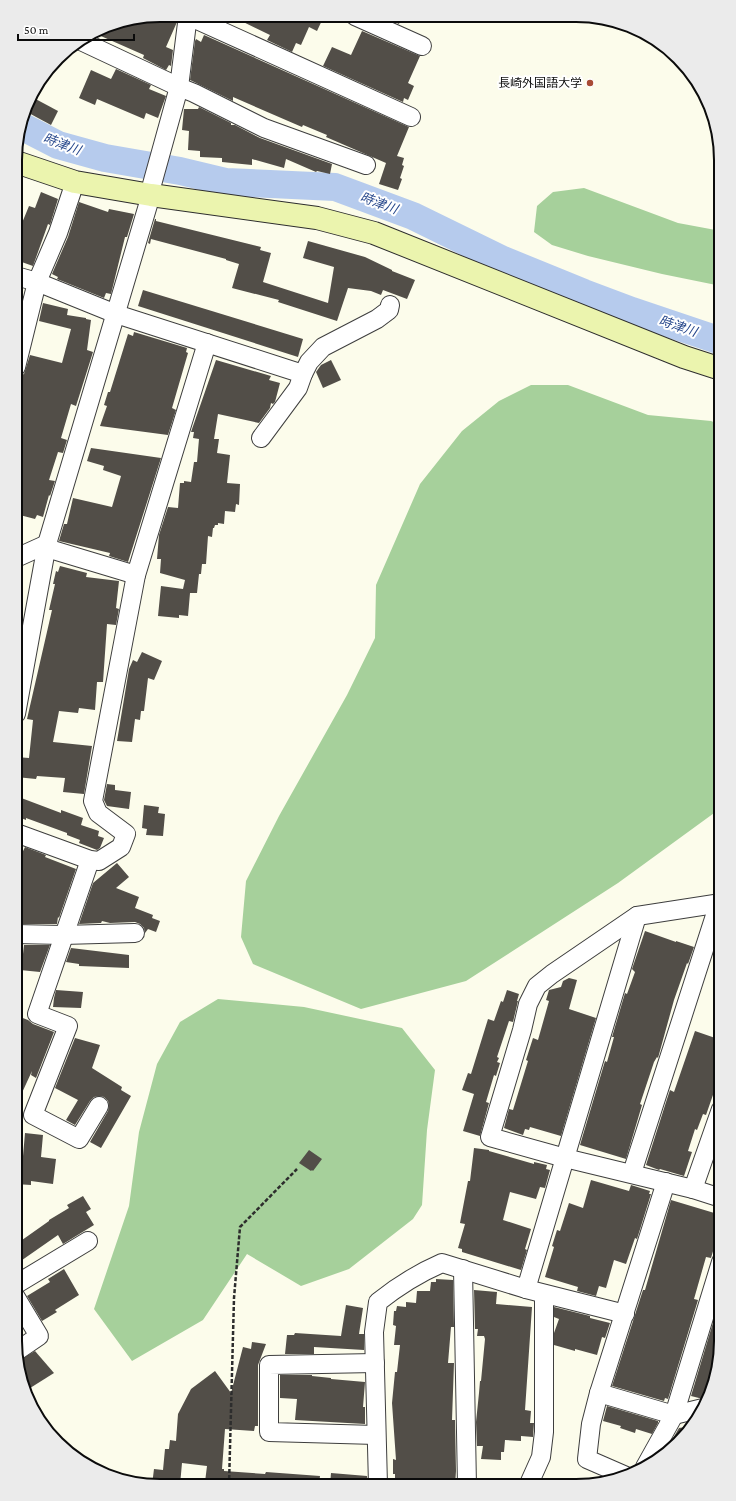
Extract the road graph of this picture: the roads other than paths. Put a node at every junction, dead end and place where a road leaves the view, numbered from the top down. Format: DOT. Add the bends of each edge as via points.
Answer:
graph roads {
  1 [pos="186,22"];
  2 [pos="202,22"];
  3 [pos="368,22"];
  4 [pos="86,44"];
  5 [pos="422,46"];
  6 [pos="179,87"];
  7 [pos="411,117"];
  8 [pos="22,164"];
  9 [pos="366,165"];
  10 [pos="75,182"];
  11 [pos="151,192"];
  12 [pos="22,278"];
  13 [pos="37,282"];
  14 [pos="390,305"];
  15 [pos="116,314"];
  16 [pos="22,343"];
  17 [pos="207,343"];
  18 [pos="714,367"];
  19 [pos="303,374"];
  20 [pos="261,438"];
  21 [pos="47,544"];
  22 [pos="22,555"];
  23 [pos="136,575"];
  24 [pos="22,681"];
  25 [pos="22,835"];
  26 [pos="90,860"];
  27 [pos="714,904"];
  28 [pos="637,916"];
  29 [pos="714,921"];
  30 [pos="135,933"];
  31 [pos="22,934"];
  32 [pos="63,935"];
  33 [pos="99,1106"];
  34 [pos="714,1129"];
  35 [pos="565,1158"];
  36 [pos="632,1174"];
  37 [pos="666,1182"];
  38 [pos="693,1189"];
  39 [pos="714,1196"];
  40 [pos="88,1241"];
  41 [pos="464,1269"];
  42 [pos="22,1281"];
  43 [pos="714,1285"];
  44 [pos="526,1289"];
  45 [pos="544,1294"];
  46 [pos="22,1308"];
  47 [pos="625,1314"];
  48 [pos="22,1348"];
  49 [pos="375,1363"];
  50 [pos="600,1392"];
  51 [pos="695,1410"];
  52 [pos="674,1415"];
  53 [pos="376,1435"];
  54 [pos="651,1457"];
  55 [pos="618,1472"];
  56 [pos="378,1479"];
  57 [pos="467,1479"];
  58 [pos="531,1479"];
  1 -- 6 [label="street"];
  2 -- 7 [label="street"];
  3 -- 5 [label="street"];
  4 -- 6 [label="street"];
  6 -- 9 [label="street" via="264,128"];
  6 -- 11 [label="street"];
  8 -- 10 [label="street"];
  10 -- 11 [label="street"];
  10 -- 13 [label="street" via="58,233"];
  11 -- 15 [label="street"];
  11 -- 18 [label="street" via="318,218 374,233"];
  12 -- 13 [label="street"];
  13 -- 15 [label="street"];
  13 -- 16 [label="street"];
  14 -- 19 [label="street" via="389,310 377,319 322,347"];
  15 -- 17 [label="street"];
  15 -- 21 [label="street"];
  17 -- 19 [label="street"];
  17 -- 23 [label="street"];
  19 -- 20 [label="street" via="298,388"];
  21 -- 22 [label="street"];
  21 -- 23 [label="street" via="53,550"];
  21 -- 24 [label="street"];
  23 -- 26 [label="street" via="93,802 98,813 126,834 121,847 99,861"];
  25 -- 26 [label="street"];
  26 -- 32 [label="street"];
  27 -- 28 [label="street"];
  28 -- 35 [label="street"];
  28 -- 35 [label="street" via="537,986 528,1004 490,1137"];
  29 -- 36 [label="street"];
  30 -- 32 [label="street"];
  31 -- 32 [label="street"];
  32 -- 33 [label="street" via="37,1014 68,1026 33,1115 79,1139"];
  34 -- 38 [label="street"];
  35 -- 36 [label="street"];
  35 -- 44 [label="street"];
  36 -- 37 [label="street"];
  37 -- 38 [label="street"];
  37 -- 47 [label="street"];
  38 -- 39 [label="street"];
  40 -- 42 [label="street"];
  41 -- 44 [label="street"];
  41 -- 49 [label="street" via="442,1263 420,1273 378,1302 374,1332"];
  41 -- 57 [label="street"];
  43 -- 52 [label="street"];
  44 -- 45 [label="street"];
  45 -- 47 [label="street"];
  45 -- 58 [label="street" via="544,1432 541,1457"];
  46 -- 48 [label="street" via="39,1336"];
  47 -- 50 [label="street"];
  49 -- 53 [label="street"];
  49 -- 53 [label="street" via="269,1365 270,1432"];
  50 -- 52 [label="street"];
  50 -- 55 [label="street" via="591,1424 587,1458"];
  51 -- 52 [label="street"];
  52 -- 54 [label="street"];
  53 -- 56 [label="street"];
}
